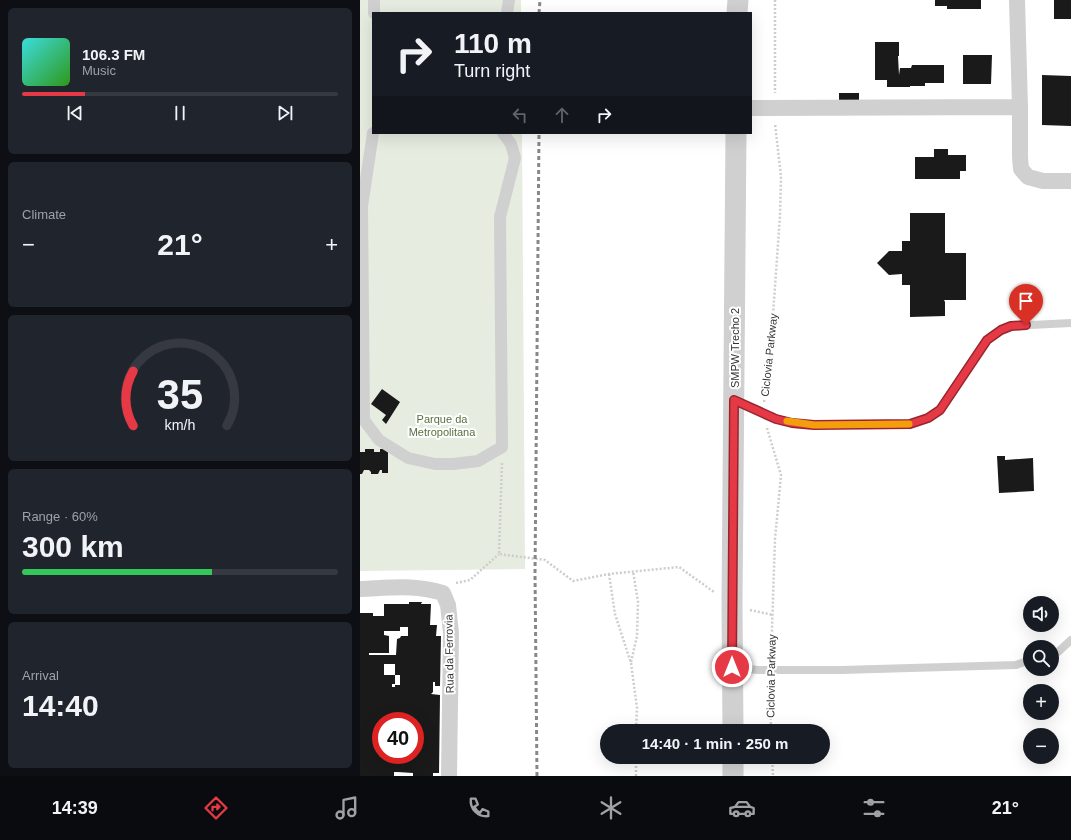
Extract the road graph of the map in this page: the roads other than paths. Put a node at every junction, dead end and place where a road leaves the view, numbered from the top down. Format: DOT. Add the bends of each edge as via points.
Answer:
graph roads {
  1 [pos="374,0"];
  2 [pos="509,0"];
  3 [pos="738,0"];
  4 [pos="1017,0"];
  5 [pos="374,12"];
  6 [pos="507,12"];
  7 [pos="737,12"];
  8 [pos="1020,107"];
  9 [pos="752,108"];
  10 [pos="373,134"];
  11 [pos="504,134"];
  12 [pos="736,134"];
  13 [pos="1071,181"];
  14 [pos="1071,323"];
  15 [pos="734,400"];
  16 [pos="360,589"];
  17 [pos="1071,640"];
  18 [pos="1059,651"];
  19 [pos="1023,662"];
  20 [pos="732,667"];
  21 [pos="733,724"];
  22 [pos="733,764"];
  23 [pos="449,776"];
  24 [pos="733,776"];
  1 -- 5 [label="street"];
  2 -- 6 [label="street"];
  3 -- 7 [label="street"];
  4 -- 8 [label="street"];
  8 -- 9 [label="street"];
  8 -- 13 [label="street" via="1021,170 1028,176 1043,181"];
  10 -- 11 [label="street" via="362,206 364,420 379,440 408,458 435,464 478,461 502,447 500,217 515,158 511,144"];
  12 -- 15 [label="street, SMPW Trecho 2"];
  14 -- 15 [label="lane" via="1011,326 1001,330 987,340 940,410 928,418 910,424 792,423 776,419"];
  15 -- 20 [label="street, SMPW Trecho 2"];
  16 -- 23 [label="street, Rua da Ferrovia" via="416,587 443,593 448,605 451,633"];
  17 -- 18 [label="lane"];
  19 -- 20 [label="lane" via="1016,665 841,670 757,670"];
  20 -- 21 [label="street, SMPW Trecho 2"];
  22 -- 24 [label="street"];
}
